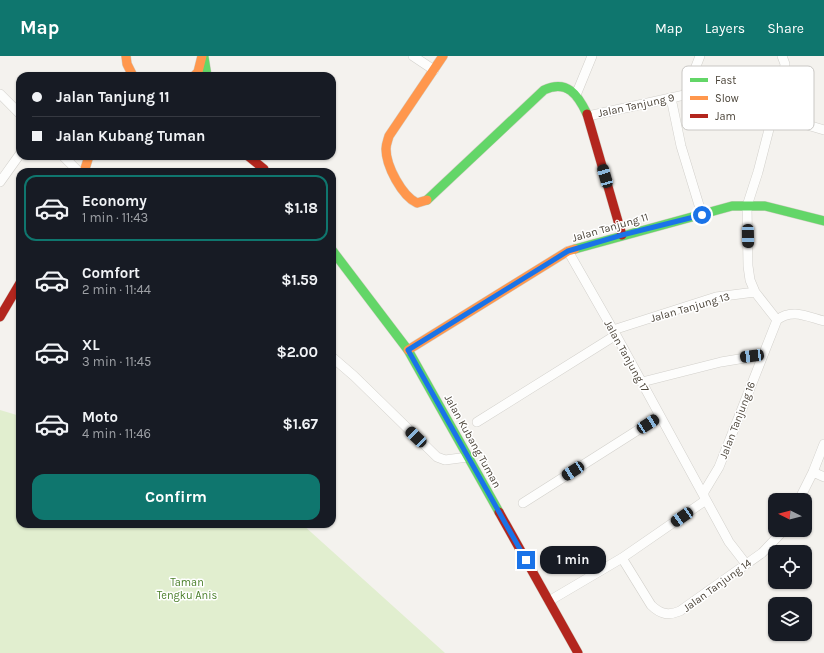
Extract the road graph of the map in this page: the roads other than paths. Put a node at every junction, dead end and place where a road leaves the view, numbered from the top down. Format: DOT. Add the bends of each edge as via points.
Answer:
graph roads {
  1 [pos="126,56"];
  2 [pos="202,56"];
  3 [pos="413,56"];
  4 [pos="443,56"];
  5 [pos="592,56"];
  6 [pos="700,56"];
  7 [pos="782,56"];
  8 [pos="696,66"];
  9 [pos="785,66"];
  10 [pos="434,70"];
  11 [pos="130,72"];
  12 [pos="198,72"];
  13 [pos="206,72"];
  14 [pos="0,94"];
  15 [pos="576,95"];
  16 [pos="682,96"];
  17 [pos="671,98"];
  18 [pos="16,110"];
  19 [pos="588,116"];
  20 [pos="814,127"];
  21 [pos="768,130"];
  22 [pos="824,130"];
  23 [pos="16,160"];
  24 [pos="69,160"];
  25 [pos="94,160"];
  26 [pos="253,160"];
  27 [pos="80,168"];
  28 [pos="85,168"];
  29 [pos="262,168"];
  30 [pos="0,182"];
  31 [pos="747,206"];
  32 [pos="702,215"];
  33 [pos="824,221"];
  34 [pos="622,235"];
  35 [pos="568,251"];
  36 [pos="336,255"];
  37 [pos="16,290"];
  38 [pos="755,292"];
  39 [pos="0,318"];
  40 [pos="777,320"];
  41 [pos="824,321"];
  42 [pos="614,332"];
  43 [pos="408,350"];
  44 [pos="763,355"];
  45 [pos="336,361"];
  46 [pos="642,382"];
  47 [pos="660,416"];
  48 [pos="477,422"];
  49 [pos="824,444"];
  50 [pos="468,457"];
  51 [pos="813,472"];
  52 [pos="824,477"];
  53 [pos="803,493"];
  54 [pos="705,499"];
  55 [pos="523,503"];
  56 [pos="777,537"];
  57 [pos="622,558"];
  58 [pos="746,564"];
  59 [pos="549,601"];
  60 [pos="578,653"];
  1 -- 11 [label="street"];
  2 -- 12 [label="street"];
  2 -- 13 [label="street"];
  3 -- 10 [label="street"];
  4 -- 10 [label="street"];
  5 -- 15 [label="street"];
  6 -- 8 [label="street"];
  7 -- 9 [label="street"];
  10 -- 15 [label="street" via="389,136 386,145 396,179 408,199 417,203 426,201 548,87 558,85 568,88"];
  14 -- 18 [label="street"];
  15 -- 19 [label="street"];
  16 -- 17 [label="street, Jalan Tanjung 9"];
  17 -- 19 [label="street, Jalan Tanjung 9"];
  17 -- 32 [label="street" via="681,146"];
  19 -- 34 [label="street"];
  20 -- 22 [label="street, Jalan Tanjung 9"];
  21 -- 31 [label="street"];
  23 -- 30 [label="street"];
  24 -- 27 [label="street"];
  25 -- 28 [label="street"];
  26 -- 29 [label="street"];
  31 -- 32 [label="street, Jalan Tanjung 11" via="732,206"];
  31 -- 33 [label="street, Jalan Tanjung 11" via="765,206"];
  31 -- 38 [label="street" via="748,266"];
  32 -- 34 [label="street, Jalan Tanjung 11"];
  34 -- 35 [label="street, Jalan Tanjung 11"];
  35 -- 42 [label="street, Jalan Tanjung 17"];
  35 -- 43 [label="street, Jalan Tanjung 11"];
  36 -- 43 [label="street, Jalan Kubang Tuman"];
  37 -- 39 [label="street"];
  38 -- 40 [label="street"];
  38 -- 42 [label="street, Jalan Tanjung 13" via="716,297"];
  40 -- 41 [label="street" via="795,314"];
  40 -- 44 [label="street, Jalan Tanjung 16"];
  42 -- 46 [label="street, Jalan Tanjung 17"];
  42 -- 48 [label="street, Jalan Tanjung 13"];
  43 -- 50 [label="street, Jalan Kubang Tuman"];
  44 -- 46 [label="street" via="721,362"];
  44 -- 54 [label="street, Jalan Tanjung 16" via="719,467 704,492"];
  45 -- 50 [label="street" via="437,457 445,460"];
  46 -- 47 [label="street, Jalan Tanjung 17"];
  47 -- 54 [label="street, Jalan Tanjung 17"];
  47 -- 55 [label="street"];
  49 -- 51 [label="street"];
  50 -- 59 [label="street, Jalan Kubang Tuman"];
  51 -- 52 [label="street"];
  51 -- 53 [label="street"];
  54 -- 57 [label="street"];
  54 -- 58 [label="street, Jalan Tanjung 17" via="729,542"];
  56 -- 58 [label="street, Jalan Tanjung 14" via="762,553"];
  57 -- 58 [label="street, Jalan Tanjung 14" via="651,605 665,615 680,612"];
  57 -- 59 [label="street"];
  59 -- 60 [label="street, Jalan Kubang Tuman"];
}
